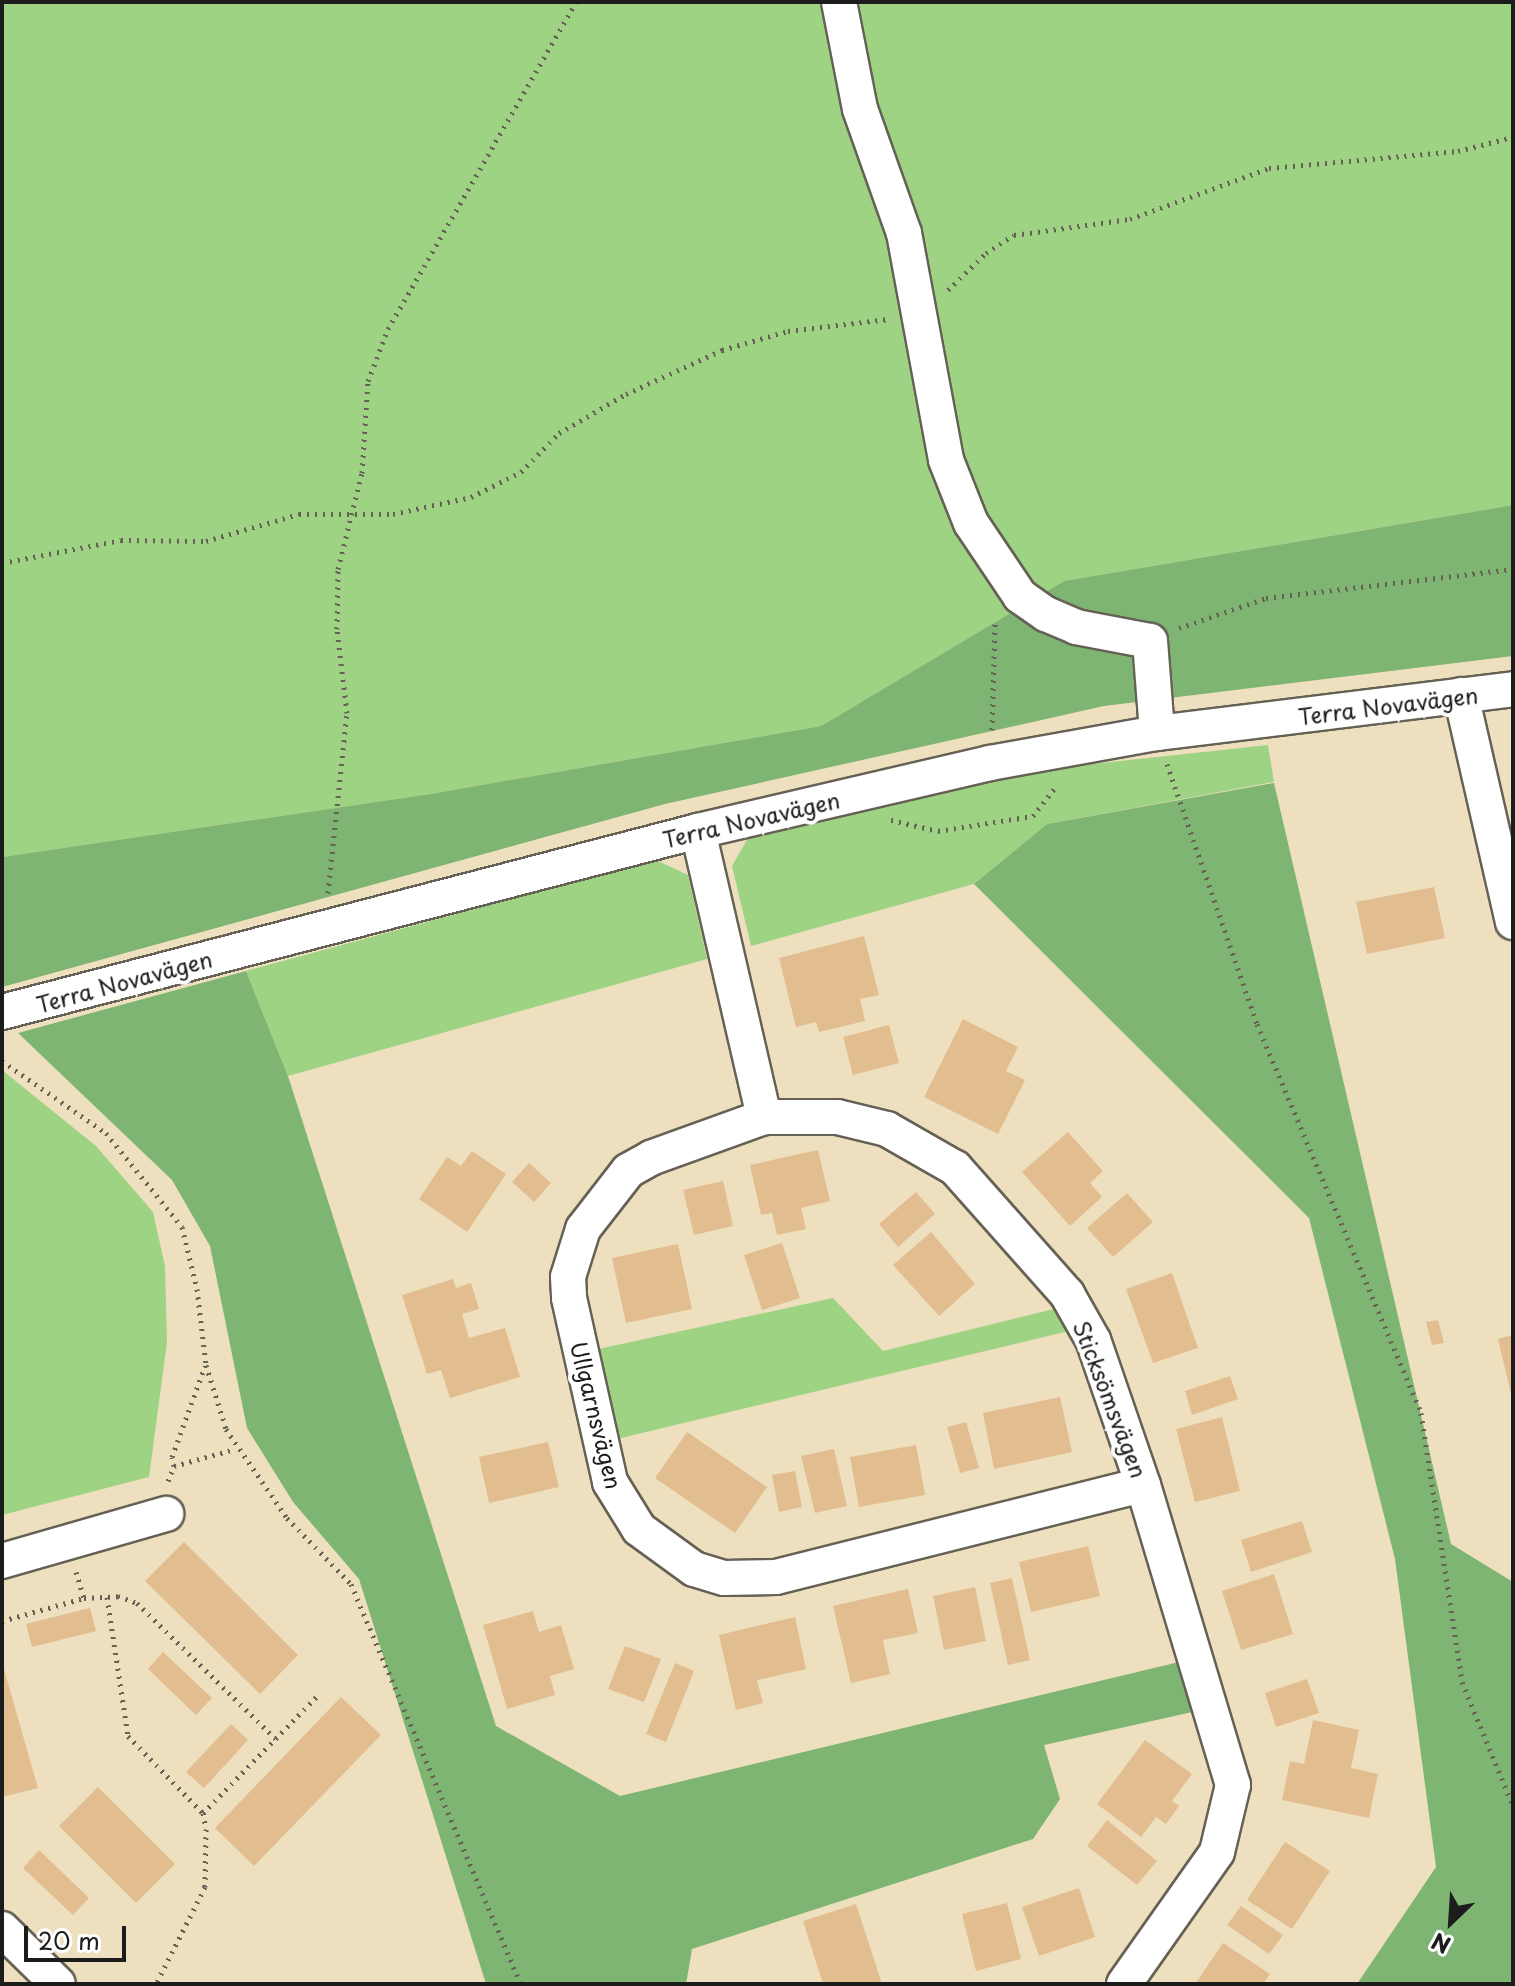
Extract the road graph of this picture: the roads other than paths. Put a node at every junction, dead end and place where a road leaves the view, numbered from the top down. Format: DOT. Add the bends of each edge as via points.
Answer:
graph roads {
  1 [pos="839,2"];
  2 [pos="1513,689"];
  3 [pos="1461,695"];
  4 [pos="1157,733"];
  5 [pos="698,831"];
  6 [pos="1513,922"];
  7 [pos="2,1012"];
  8 [pos="764,1117"];
  9 [pos="1143,1485"];
  10 [pos="166,1514"];
  11 [pos="2,1561"];
  12 [pos="2,1929"];
  13 [pos="58,1984"];
  14 [pos="1124,1984"];
  1 -- 4 [label="street" via="849,67 887,175 922,314 946,460 971,523 1020,596 1046,614 1076,627 1150,641"];
  2 -- 3 [label="street, Terra Novavägen"];
  3 -- 4 [label="street, Terra Novavägen"];
  3 -- 6 [label="street"];
  4 -- 5 [label="street, Terra Novavägen" via="990,763"];
  5 -- 7 [label="street, Terra Novavägen"];
  5 -- 8 [label="street"];
  8 -- 9 [label="street, Sticksömsvägen" via="837,1117 887,1129 955,1168 1067,1294 1093,1340"];
  8 -- 9 [label="street, Ullgarnsvägen" via="628,1171 601,1198 572,1258 569,1298 610,1482 639,1529 694,1569 748,1579"];
  9 -- 14 [label="street, Sticksömsvägen" via="1233,1785 1217,1852"];
  10 -- 11 [label="street"];
  12 -- 13 [label="street"];
}
